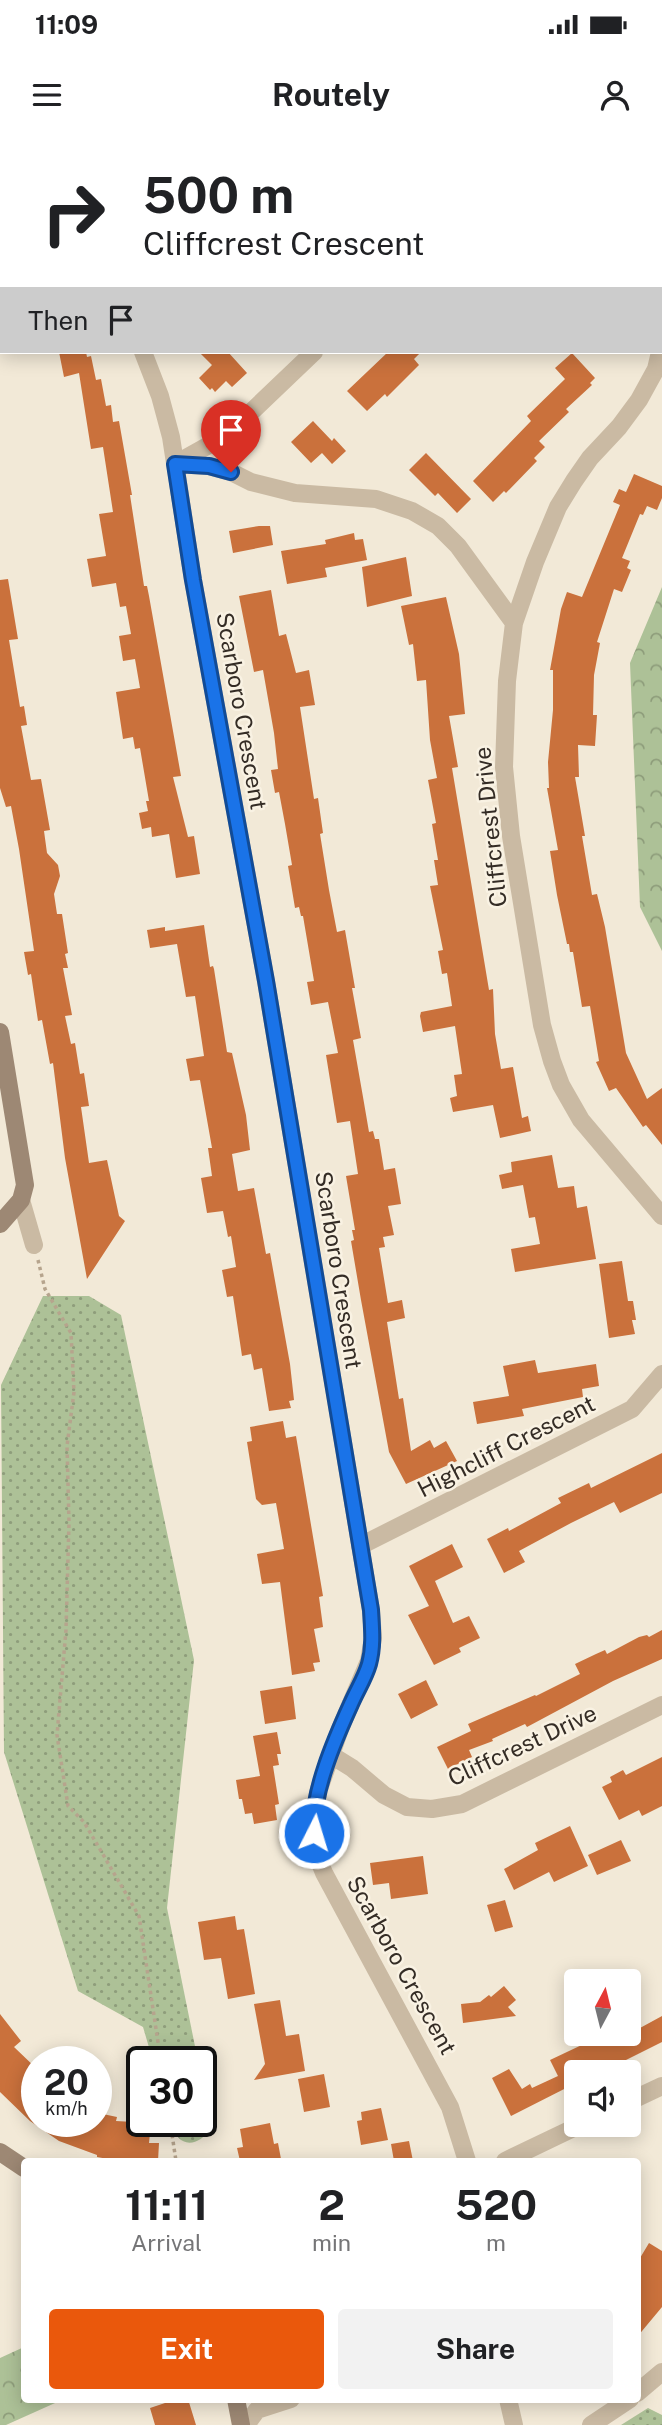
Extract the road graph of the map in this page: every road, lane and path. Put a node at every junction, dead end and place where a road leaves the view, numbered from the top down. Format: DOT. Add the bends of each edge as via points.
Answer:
graph roads {
  1 [pos="144,354"];
  2 [pos="312,354"];
  3 [pos="660,354"];
  4 [pos="175,464"];
  5 [pos="514,623"];
  6 [pos="0,1032"];
  7 [pos="22,1200"];
  8 [pos="662,1216"];
  9 [pos="0,1224"];
  10 [pos="34,1245"];
  11 [pos="662,1374"];
  12 [pos="360,1546"];
  13 [pos="662,1705"];
  14 [pos="331,1755"];
  15 [pos="159,2046"];
  16 [pos="662,2086"];
  17 [pos="641,2096"];
  18 [pos="564,2133"];
  19 [pos="172,2137"];
  20 [pos="0,2152"];
  21 [pos="176,2158"];
  22 [pos="466,2158"];
  23 [pos="511,2158"];
  24 [pos="21,2166"];
  25 [pos="662,2372"];
  26 [pos="641,2390"];
  27 [pos="237,2403"];
  28 [pos="279,2403"];
  29 [pos="509,2403"];
  30 [pos="624,2403"];
  31 [pos="240,2425"];
  32 [pos="246,2425"];
  33 [pos="514,2425"];
  34 [pos="592,2425"];
  1 -- 4 [label="street, Scarboro Crescent" via="160,396"];
  2 -- 4 [label="street" via="228,435"];
  3 -- 5 [label="street, Cliffcrest Drive" via="639,400 590,458 558,507"];
  4 -- 5 [label="street" via="209,466 295,493 376,499 412,511 438,526 458,546"];
  4 -- 12 [label="street, Scarboro Crescent"];
  5 -- 8 [label="street, Cliffcrest Drive" via="503,767 542,1025 561,1084 581,1119"];
  6 -- 7 [label="street" via="25,1185"];
  7 -- 9 [label="street"];
  7 -- 10 [label="street"];
  10 -- 15 [label="path" via="45,1289 71,1334 74,1392 67,1446 66,1616 57,1735 68,1806 84,1822 139,1916"];
  11 -- 12 [label="street, Highcliff Crescent" via="632,1409"];
  12 -- 14 [label="street, Scarboro Crescent" via="373,1637 364,1678"];
  13 -- 14 [label="street, Cliffcrest Drive" via="462,1804 432,1810 407,1807 384,1795"];
  14 -- 22 [label="street, Scarboro Crescent" via="313,1818 314,1848 450,2107"];
  16 -- 17 [label="street"];
  18 -- 23 [label="street"];
  19 -- 21 [label="path"];
  20 -- 24 [label="street"];
  25 -- 26 [label="street"];
  27 -- 31 [label="street"];
  28 -- 32 [label="street" via="257,2410"];
  29 -- 33 [label="street"];
  30 -- 34 [label="street"];
}
